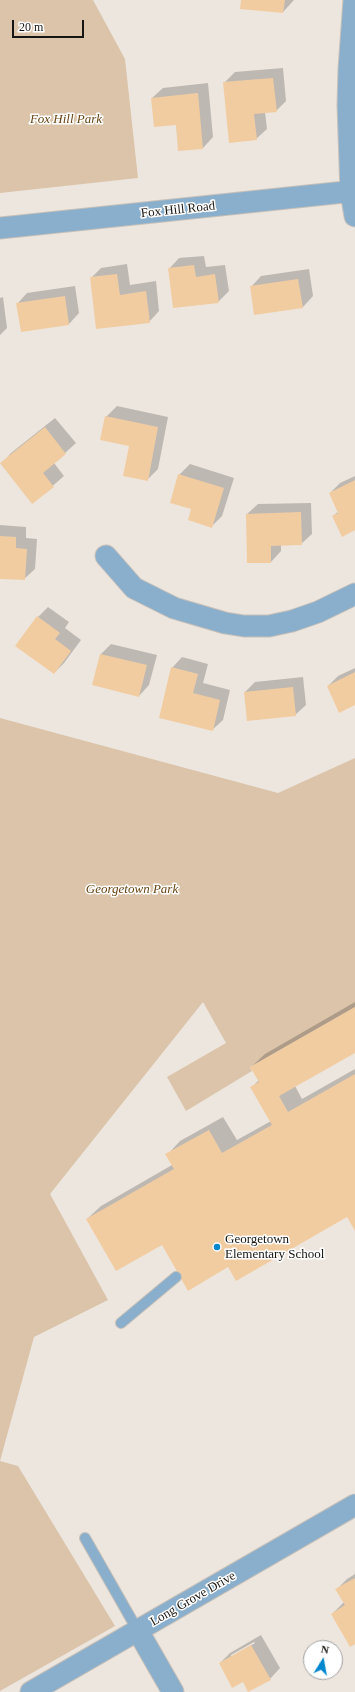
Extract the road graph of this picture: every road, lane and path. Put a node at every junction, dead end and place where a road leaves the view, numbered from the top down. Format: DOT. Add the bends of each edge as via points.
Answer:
graph roads {
  1 [pos="354,0"];
  2 [pos="353,192"];
  3 [pos="355,216"];
  4 [pos="0,228"];
  5 [pos="106,556"];
  6 [pos="355,594"];
  7 [pos="176,1277"];
  8 [pos="121,1323"];
  9 [pos="355,1504"];
  10 [pos="86,1538"];
  11 [pos="138,1631"];
  12 [pos="31,1692"];
  13 [pos="173,1692"];
  1 -- 2 [label="street" via="348,90"];
  2 -- 3 [label="street"];
  2 -- 4 [label="street, Fox Hill Road"];
  5 -- 6 [label="street" via="134,588 174,608 244,626 269,626 292,621"];
  7 -- 8 [label="lane"];
  9 -- 11 [label="street, Long Grove Drive"];
  10 -- 11 [label="lane"];
  11 -- 12 [label="street, Long Grove Drive"];
  11 -- 13 [label="street"];
}
